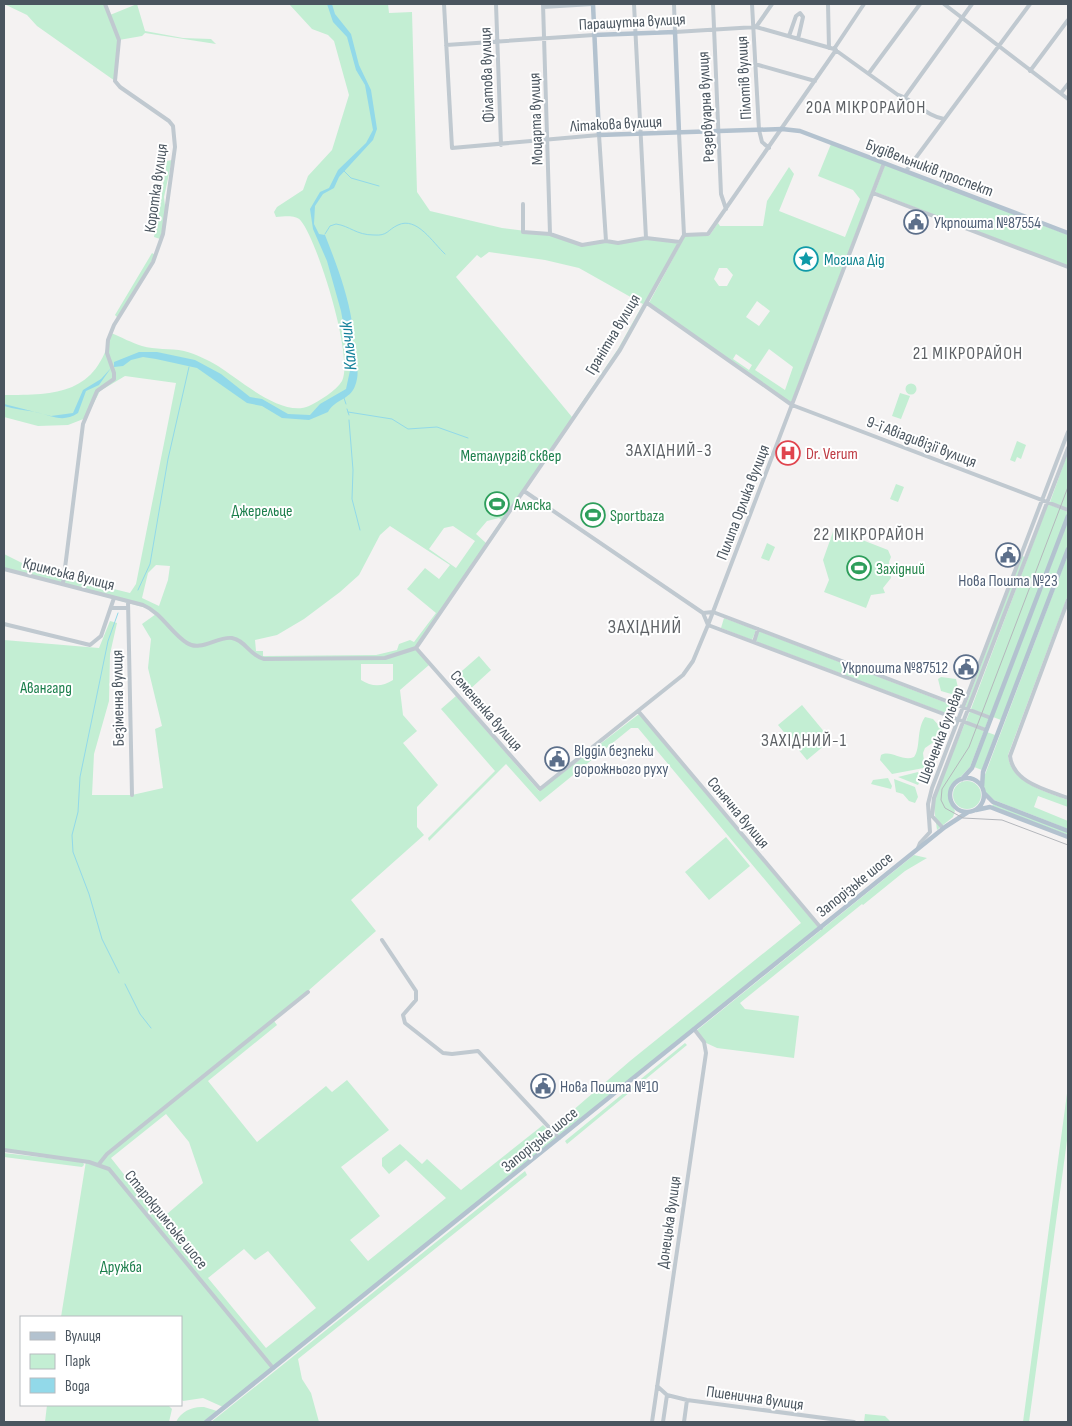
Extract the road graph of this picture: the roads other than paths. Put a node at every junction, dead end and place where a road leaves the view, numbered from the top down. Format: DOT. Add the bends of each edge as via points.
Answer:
graph roads {
  1 [pos="105,4"];
  2 [pos="444,4"];
  3 [pos="496,4"];
  4 [pos="593,4"];
  5 [pos="634,4"];
  6 [pos="674,4"];
  7 [pos="712,4"];
  8 [pos="752,4"];
  9 [pos="772,4"];
  10 [pos="828,4"];
  11 [pos="864,4"];
  12 [pos="920,4"];
  13 [pos="944,4"];
  14 [pos="972,4"];
  15 [pos="1030,4"];
  16 [pos="543,5"];
  17 [pos="962,18"];
  18 [pos="1068,20"];
  19 [pos="755,27"];
  20 [pos="714,29"];
  21 [pos="675,32"];
  22 [pos="635,33"];
  23 [pos="594,35"];
  24 [pos="789,36"];
  25 [pos="545,38"];
  26 [pos="798,39"];
  27 [pos="498,42"];
  28 [pos="446,45"];
  29 [pos="999,47"];
  30 [pos="829,48"];
  31 [pos="835,50"];
  32 [pos="755,64"];
  33 [pos="1030,71"];
  34 [pos="869,73"];
  35 [pos="816,81"];
  36 [pos="1068,84"];
  37 [pos="1061,93"];
  38 [pos="904,97"];
  39 [pos="1068,99"];
  40 [pos="944,119"];
  41 [pos="782,129"];
  42 [pos="759,130"];
  43 [pos="718,132"];
  44 [pos="679,133"];
  45 [pos="640,134"];
  46 [pos="599,136"];
  47 [pos="548,139"];
  48 [pos="500,145"];
  49 [pos="769,148"];
  50 [pos="884,163"];
  51 [pos="906,171"];
  52 [pos="873,193"];
  53 [pos="523,204"];
  54 [pos="726,209"];
  55 [pos="1068,233"];
  56 [pos="550,234"];
  57 [pos="684,235"];
  58 [pos="646,238"];
  59 [pos="606,241"];
  60 [pos="680,242"];
  61 [pos="1068,267"];
  62 [pos="646,303"];
  63 [pos="792,405"];
  64 [pos="1068,432"];
  65 [pos="1063,446"];
  66 [pos="1068,448"];
  67 [pos="524,491"];
  68 [pos="1042,500"];
  69 [pos="1048,502"];
  70 [pos="1068,510"];
  71 [pos="1068,516"];
  72 [pos="1068,549"];
  73 [pos="1022,555"];
  74 [pos="1027,557"];
  75 [pos="4,569"];
  76 [pos="63,584"];
  77 [pos="114,598"];
  78 [pos="1068,600"];
  79 [pos="128,601"];
  80 [pos="112,608"];
  81 [pos="128,608"];
  82 [pos="713,612"];
  83 [pos="703,613"];
  84 [pos="4,624"];
  85 [pos="708,625"];
  86 [pos="758,630"];
  87 [pos="754,642"];
  88 [pos="416,648"];
  89 [pos="964,707"];
  90 [pos="968,709"];
  91 [pos="639,712"];
  92 [pos="991,718"];
  93 [pos="961,721"];
  94 [pos="1002,722"];
  95 [pos="986,730"];
  96 [pos="997,734"];
  97 [pos="962,779"];
  98 [pos="540,789"];
  99 [pos="983,790"];
  100 [pos="132,795"];
  101 [pos="1068,798"];
  102 [pos="955,806"];
  103 [pos="970,811"];
  104 [pos="956,818"];
  105 [pos="943,828"];
  106 [pos="1068,831"];
  107 [pos="1068,837"];
  108 [pos="918,848"];
  109 [pos="821,928"];
  110 [pos="382,940"];
  111 [pos="308,992"];
  112 [pos="694,1029"];
  113 [pos="559,1138"];
  114 [pos="4,1150"];
  115 [pos="99,1164"];
  116 [pos="273,1368"];
  117 [pos="657,1386"];
  118 [pos="667,1395"];
  119 [pos="687,1400"];
  120 [pos="810,1416"];
  121 [pos="206,1422"];
  122 [pos="652,1422"];
  123 [pos="663,1422"];
  124 [pos="684,1422"];
  125 [pos="810,1422"];
  126 [pos="854,1422"];
  1 -- 76 [label="street, Коротка вулиця" via="119,40 115,81 169,121 173,126 175,147 164,234 153,262 112,329 107,349 114,379 100,388 83,424"];
  2 -- 28 [label="street"];
  3 -- 27 [label="street, Філатова вулиця"];
  4 -- 16 [label="street"];
  4 -- 23 [label="main road"];
  5 -- 22 [label="street"];
  6 -- 21 [label="street"];
  7 -- 20 [label="street, Резервуарна вулиця"];
  8 -- 19 [label="street, Пілотів вулиця"];
  9 -- 19 [label="street"];
  10 -- 30 [label="street"];
  11 -- 31 [label="street"];
  12 -- 34 [label="street"];
  13 -- 17 [label="street"];
  14 -- 17 [label="street"];
  15 -- 29 [label="street"];
  16 -- 25 [label="street, Моцарта вулиця"];
  17 -- 29 [label="street"];
  17 -- 38 [label="street"];
  18 -- 33 [label="street"];
  19 -- 20 [label="street, Парашутна вулиця"];
  19 -- 24 [label="street, Парашутна вулиця"];
  19 -- 32 [label="street, Пілотів вулиця"];
  20 -- 21 [label="street, Парашутна вулиця"];
  20 -- 43 [label="street, Резервуарна вулиця"];
  21 -- 22 [label="main road, Парашутна вулиця"];
  21 -- 44 [label="main road"];
  22 -- 23 [label="main road, Парашутна вулиця"];
  22 -- 45 [label="street"];
  23 -- 25 [label="street, Парашутна вулиця"];
  23 -- 46 [label="main road"];
  24 -- 26 [label="street, Парашутна вулиця"];
  24 -- 26 [label="street" via="800,13 803,17"];
  25 -- 27 [label="street, Парашутна вулиця"];
  25 -- 47 [label="street, Моцарта вулиця"];
  26 -- 30 [label="street, Парашутна вулиця"];
  27 -- 28 [label="street, Парашутна вулиця"];
  27 -- 48 [label="street, Філатова вулиця"];
  28 -- 48 [label="street, Літакова вулиця" via="452,148"];
  29 -- 33 [label="street"];
  29 -- 40 [label="street"];
  30 -- 31 [label="street, Парашутна вулиця"];
  31 -- 34 [label="street, Парашутна вулиця"];
  31 -- 35 [label="street"];
  32 -- 35 [label="street"];
  32 -- 42 [label="street, Пілотів вулиця"];
  33 -- 37 [label="street"];
  34 -- 38 [label="street, Парашутна вулиця"];
  35 -- 41 [label="street"];
  36 -- 37 [label="street"];
  37 -- 39 [label="street"];
  38 -- 40 [label="street, Парашутна вулиця" via="933,117"];
  40 -- 51 [label="street"];
  41 -- 42 [label="main road, Літакова вулиця"];
  41 -- 49 [label="street"];
  41 -- 50 [label="main road, Будівельників проспект" via="806,133"];
  42 -- 43 [label="main road, Літакова вулиця"];
  42 -- 49 [label="street, Пілотів вулиця" via="762,142"];
  43 -- 44 [label="main road, Літакова вулиця"];
  43 -- 54 [label="street, Резервуарна вулиця" via="721,194"];
  44 -- 45 [label="main road, Літакова вулиця"];
  44 -- 57 [label="street"];
  45 -- 46 [label="main road, Літакова вулиця"];
  45 -- 58 [label="street"];
  46 -- 47 [label="street, Літакова вулиця"];
  46 -- 59 [label="street"];
  47 -- 48 [label="street, Літакова вулиця"];
  47 -- 56 [label="street, Моцарта вулиця"];
  49 -- 54 [label="street"];
  50 -- 51 [label="main road, Будівельників проспект"];
  50 -- 52 [label="street, Пилипа Орлика вулиця"];
  51 -- 55 [label="main road, Будівельників проспект"];
  52 -- 61 [label="street"];
  52 -- 63 [label="street, Пилипа Орлика вулиця"];
  53 -- 56 [label="street" via="523,232"];
  54 -- 57 [label="street" via="708,234"];
  56 -- 59 [label="street" via="577,244"];
  57 -- 60 [label="street, Гранітна вулиця"];
  58 -- 59 [label="street" via="618,243"];
  58 -- 60 [label="street"];
  60 -- 62 [label="street, Гранітна вулиця"];
  62 -- 63 [label="street, 9-ї Авіадивізії вулиця"];
  62 -- 67 [label="street, Гранітна вулиця" via="620,350"];
  63 -- 68 [label="street, 9-ї Авіадивізії вулиця"];
  63 -- 82 [label="street, Пилипа Орлика вулиця"];
  64 -- 65 [label="street, Шевченка бульвар"];
  65 -- 66 [label="street"];
  65 -- 68 [label="street, Шевченка бульвар"];
  66 -- 69 [label="street, Шевченка бульвар"];
  67 -- 83 [label="street"];
  67 -- 88 [label="street, Гранітна вулиця"];
  68 -- 69 [label="street, 9-ї Авіадивізії вулиця"];
  68 -- 73 [label="street, Шевченка бульвар"];
  69 -- 70 [label="street, 9-ї Авіадивізії вулиця"];
  69 -- 74 [label="street, Шевченка бульвар"];
  71 -- 92 [label="main road"];
  72 -- 94 [label="main road"];
  73 -- 74 [label="street"];
  73 -- 89 [label="street, Шевченка бульвар"];
  74 -- 90 [label="street, Шевченка бульвар"];
  75 -- 76 [label="street, Кримська вулиця"];
  76 -- 77 [label="street, Кримська вулиця"];
  77 -- 79 [label="street, Кримська вулиця"];
  77 -- 80 [label="street"];
  78 -- 101 [label="street" via="1010,756 1024,779"];
  79 -- 81 [label="street, Безіменна вулиця"];
  79 -- 88 [label="street, Кримська вулиця" via="150,608 190,645 232,638 264,659 385,658"];
  80 -- 81 [label="street"];
  80 -- 84 [label="street" via="101,636 90,645"];
  81 -- 100 [label="street, Безіменна вулиця"];
  82 -- 83 [label="street"];
  82 -- 85 [label="street, Пилипа Орлика вулиця"];
  82 -- 86 [label="street"];
  83 -- 85 [label="street"];
  85 -- 87 [label="street"];
  85 -- 91 [label="street, Пилипа Орлика вулиця" via="688,670"];
  86 -- 87 [label="street"];
  86 -- 89 [label="street"];
  87 -- 93 [label="street"];
  88 -- 98 [label="street, Семененка вулиця"];
  89 -- 90 [label="street"];
  89 -- 93 [label="street, Шевченка бульвар"];
  90 -- 92 [label="street"];
  90 -- 93 [label="street, Шевченка бульвар"];
  91 -- 98 [label="street, Пилипа Орлика вулиця"];
  91 -- 109 [label="street, Сонячна вулиця"];
  92 -- 94 [label="main road"];
  92 -- 95 [label="main road"];
  93 -- 95 [label="street"];
  93 -- 105 [label="street, Шевченка бульвар" via="932,803 934,819"];
  93 -- 108 [label="street, Шевченка бульвар" via="929,797 930,832"];
  94 -- 96 [label="main road"];
  95 -- 96 [label="main road"];
  95 -- 97 [label="main road" via="972,768"];
  96 -- 99 [label="main road" via="982,774"];
  97 -- 99 [label="main road" via="973,779"];
  97 -- 102 [label="main road" via="951,791"];
  99 -- 103 [label="main road" via="981,803"];
  99 -- 106 [label="main road" via="992,802"];
  102 -- 103 [label="main road"];
  102 -- 104 [label="main road"];
  103 -- 104 [label="main road, Запорізьке шосе"];
  103 -- 107 [label="main road" via="990,807"];
  104 -- 105 [label="main road, Запорізьке шосе"];
  105 -- 108 [label="main road, Запорізьке шосе"];
  108 -- 109 [label="main road, Запорізьке шосе"];
  109 -- 112 [label="main road, Запорізьке шосе"];
  110 -- 113 [label="street" via="416,991 414,1002 403,1015 405,1024 443,1052 478,1051"];
  111 -- 115 [label="street"];
  112 -- 113 [label="main road, Запорізьке шосе"];
  112 -- 117 [label="street, Донецька вулиця" via="704,1042 706,1053"];
  113 -- 116 [label="main road, Запорізьке шосе"];
  114 -- 115 [label="street"];
  115 -- 116 [label="street, Старокримське шосе" via="111,1171"];
  116 -- 121 [label="main road, Запорізьке шосе"];
  117 -- 118 [label="street, Пшенична вулиця"];
  117 -- 122 [label="street, Донецька вулиця"];
  118 -- 119 [label="street, Пшенична вулиця"];
  118 -- 123 [label="street"];
  119 -- 120 [label="street, Пшенична вулиця"];
  119 -- 124 [label="street"];
  120 -- 125 [label="street"];
  120 -- 126 [label="street, Пшенична вулиця"];
}
